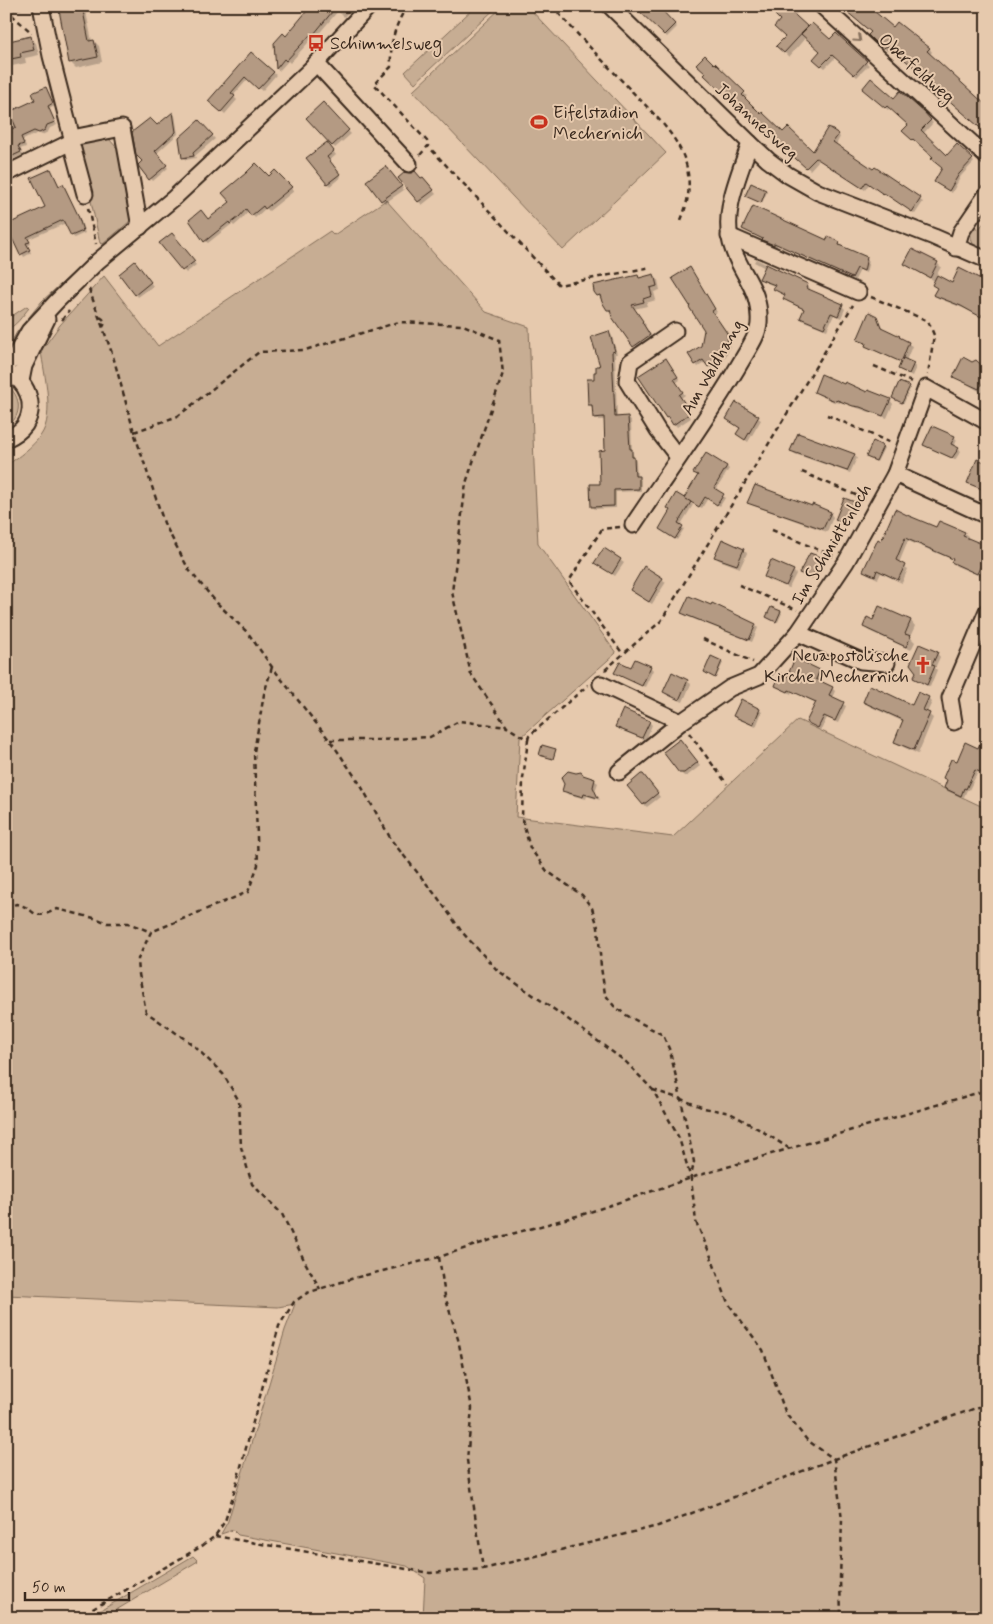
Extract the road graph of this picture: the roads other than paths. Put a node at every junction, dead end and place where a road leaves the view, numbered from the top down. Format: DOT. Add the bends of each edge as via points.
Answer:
graph roads {
  1 [pos="41,6"];
  2 [pos="368,6"];
  3 [pos="610,6"];
  4 [pos="822,6"];
  5 [pos="316,63"];
  6 [pos="71,140"];
  7 [pos="750,143"];
  8 [pos="987,157"];
  9 [pos="409,164"];
  10 [pos="6,174"];
  11 [pos="85,194"];
  12 [pos="987,194"];
  13 [pos="140,227"];
  14 [pos="729,236"];
  15 [pos="956,248"];
  16 [pos="987,260"];
  17 [pos="859,292"];
  18 [pos="56,302"];
  19 [pos="676,331"];
  20 [pos="6,366"];
  21 [pos="6,372"];
  22 [pos="21,382"];
  23 [pos="987,422"];
  24 [pos="6,439"];
  25 [pos="678,457"];
  26 [pos="895,474"];
  27 [pos="987,516"];
  28 [pos="633,525"];
  29 [pos="987,611"];
  30 [pos="798,632"];
  31 [pos="887,663"];
  32 [pos="598,679"];
  33 [pos="682,722"];
  34 [pos="954,722"];
  35 [pos="619,772"];
  1 -- 6 [label="street"];
  2 -- 5 [label="street"];
  3 -- 7 [label="street, Johannesweg"];
  4 -- 8 [label="street, Oberfeldweg, one-way"];
  5 -- 9 [label="street"];
  5 -- 13 [label="street"];
  6 -- 10 [label="street"];
  6 -- 11 [label="street"];
  6 -- 13 [label="street" via="122,128"];
  7 -- 14 [label="street, Am Waldhang" via="732,197 727,225"];
  7 -- 15 [label="street, Johannesweg" via="788,175 818,192"];
  12 -- 15 [label="street" via="961,232"];
  13 -- 18 [label="street" via="98,261"];
  14 -- 17 [label="street"];
  14 -- 25 [label="street, Am Waldhang" via="733,251 752,285 759,306 760,325 726,388"];
  15 -- 16 [label="street, Johannesweg"];
  18 -- 20 [label="street" via="29,332"];
  18 -- 22 [label="street" via="24,366"];
  19 -- 25 [label="street" via="630,362 627,381"];
  21 -- 22 [label="street"];
  22 -- 24 [label="street" via="30,403 29,415 24,426"];
  23 -- 26 [label="street, Im Schmidtenloch" via="926,388"];
  25 -- 28 [label="street, Am Waldhang"];
  26 -- 27 [label="street, Im Schmidtenloch"];
  26 -- 30 [label="street, Im Schmidtenloch" via="846,562"];
  29 -- 34 [label="street" via="950,698"];
  30 -- 31 [label="street, Im Schmidtenloch" via="861,661"];
  30 -- 33 [label="street, Im Schmidtenloch" via="759,676 730,688"];
  32 -- 33 [label="street"];
  33 -- 35 [label="street, Im Schmidtenloch"];
}
